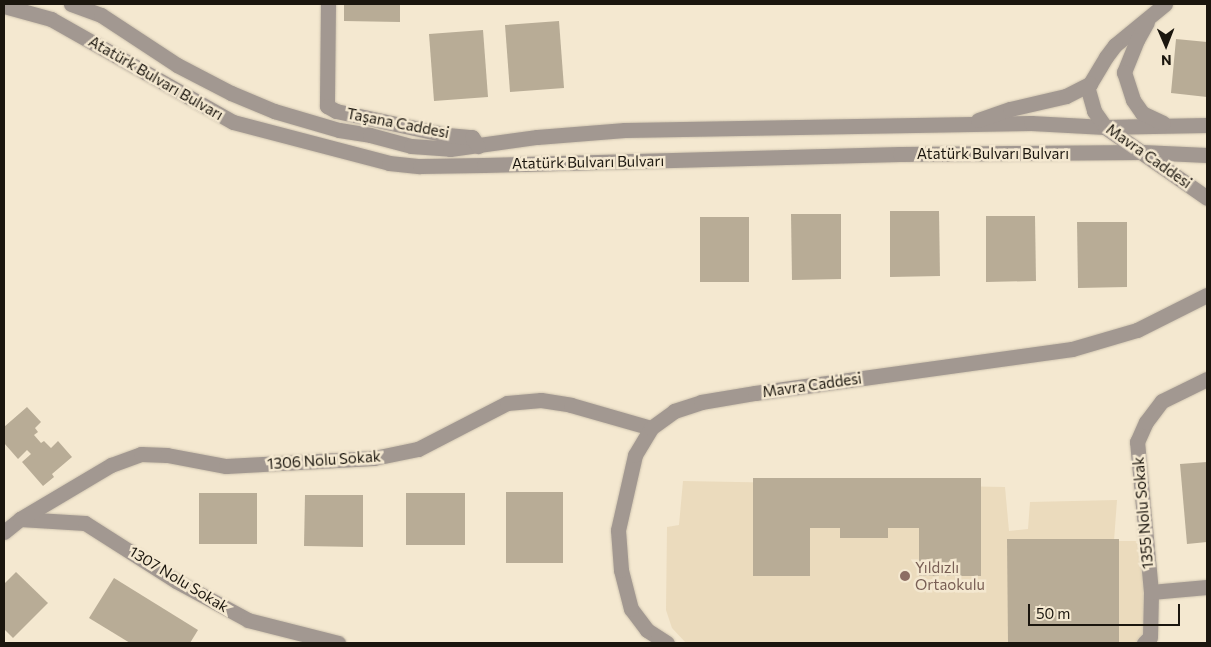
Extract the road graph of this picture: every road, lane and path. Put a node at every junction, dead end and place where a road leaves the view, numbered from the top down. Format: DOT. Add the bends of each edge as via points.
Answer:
graph roads {
  1 [pos="71,4"];
  2 [pos="328,4"];
  3 [pos="4,6"];
  4 [pos="1159,8"];
  5 [pos="1090,84"];
  6 [pos="968,124"];
  7 [pos="1168,125"];
  8 [pos="1207,125"];
  9 [pos="1105,127"];
  10 [pos="478,146"];
  11 [pos="1142,152"];
  12 [pos="1207,155"];
  13 [pos="1207,198"];
  14 [pos="1207,295"];
  15 [pos="1207,380"];
  16 [pos="652,428"];
  17 [pos="20,519"];
  18 [pos="4,532"];
  19 [pos="1207,587"];
  20 [pos="1151,592"];
  21 [pos="338,643"];
  22 [pos="667,643"];
  23 [pos="1144,643"];
  1 -- 10 [label="street, Atatürk Bulvarı Bulvarı" via="101,15 177,65 274,111 411,146"];
  2 -- 10 [label="street, Taşana Caddesi" via="327,106 336,112 447,135 472,137"];
  3 -- 11 [label="street, Atatürk Bulvarı Bulvarı" via="50,19 232,122 389,163 429,166 900,154"];
  4 -- 5 [label="street, Mavra Caddesi" via="1115,45"];
  4 -- 7 [label="street, Mavra Caddesi" via="1137,40 1124,72 1133,100 1142,113"];
  5 -- 6 [label="street" via="1066,96 1010,108"];
  5 -- 9 [label="street, Mavra Caddesi" via="1087,86 1090,98"];
  6 -- 9 [label="street, Atatürk Bulvarı Bulvarı"];
  6 -- 10 [label="street, Atatürk Bulvarı Bulvarı" via="625,130 537,137"];
  7 -- 8 [label="street, Atatürk Bulvarı Bulvarı"];
  7 -- 9 [label="street, Atatürk Bulvarı Bulvarı"];
  9 -- 11 [label="street, Mavra Caddesi"];
  11 -- 12 [label="street, Atatürk Bulvarı Bulvarı"];
  11 -- 13 [label="street, Mavra Caddesi"];
  14 -- 16 [label="street, Mavra Caddesi" via="1137,330 1072,349 701,402 674,411"];
  15 -- 20 [label="street, 1355 Nolu Sokak" via="1162,401 1146,422 1137,442"];
  16 -- 17 [label="street, 1306 Nolu Sokak" via="541,400 507,403 418,449 374,458 226,466 167,455 141,454 110,465"];
  16 -- 22 [label="street, Mavra Caddesi" via="635,455 618,530 620,570 632,609 646,630"];
  17 -- 18 [label="street, 1306 Nolu Sokak"];
  17 -- 21 [label="street, 1307 Nolu Sokak" via="85,523 176,581 248,620"];
  19 -- 20 [label="street"];
  20 -- 23 [label="street, 1355 Nolu Sokak" via="1150,637"];
}
